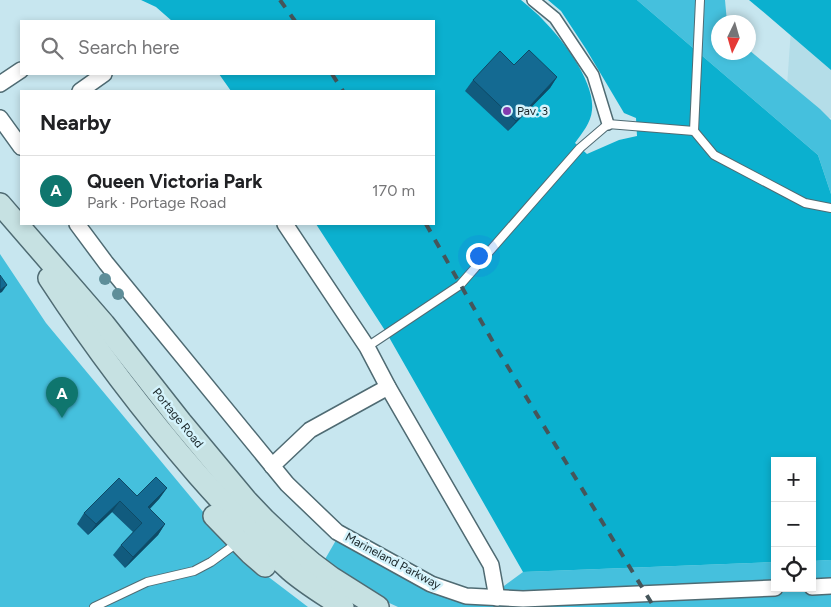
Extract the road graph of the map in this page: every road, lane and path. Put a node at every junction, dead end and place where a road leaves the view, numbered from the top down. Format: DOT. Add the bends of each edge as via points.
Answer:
graph roads {
  1 [pos="533,0"];
  2 [pos="700,0"];
  3 [pos="20,71"];
  4 [pos="103,75"];
  5 [pos="0,84"];
  6 [pos="81,90"];
  7 [pos="0,118"];
  8 [pos="608,124"];
  9 [pos="694,131"];
  10 [pos="19,140"];
  11 [pos="0,205"];
  12 [pos="831,208"];
  13 [pos="78,225"];
  14 [pos="286,225"];
  15 [pos="367,347"];
  16 [pos="388,387"];
  17 [pos="272,466"];
  18 [pos="252,532"];
  19 [pos="831,586"];
  20 [pos="816,587"];
  21 [pos="771,588"];
  22 [pos="498,598"];
  23 [pos="94,607"];
  24 [pos="319,607"];
  25 [pos="342,607"];
  26 [pos="378,607"];
  1 -- 8 [label="street" via="555,18 593,75"];
  2 -- 9 [label="lane"];
  3 -- 5 [label="street"];
  4 -- 6 [label="street"];
  7 -- 10 [label="street"];
  8 -- 9 [label="lane"];
  8 -- 15 [label="lane" via="580,148 460,285"];
  9 -- 12 [label="lane" via="714,154 805,203"];
  11 -- 18 [label="main road, Portage Road" via="104,324 236,488"];
  11 -- 18 [label="main road, Portage Road" via="146,413 207,508"];
  13 -- 17 [label="street, Marineland Parkway"];
  14 -- 15 [label="street"];
  15 -- 16 [label="street"];
  16 -- 17 [label="street" via="310,430"];
  16 -- 22 [label="street" via="491,565"];
  17 -- 22 [label="street, Marineland Parkway" via="337,532 431,584 466,596"];
  18 -- 23 [label="lane" via="212,562 194,571 147,582"];
  18 -- 24 [label="main road" via="265,566"];
  18 -- 25 [label="main road, Portage Road" via="291,571"];
  18 -- 26 [label="main road, Portage Road" via="296,550"];
  19 -- 20 [label="street"];
  21 -- 22 [label="street, Marineland Parkway"];
}
